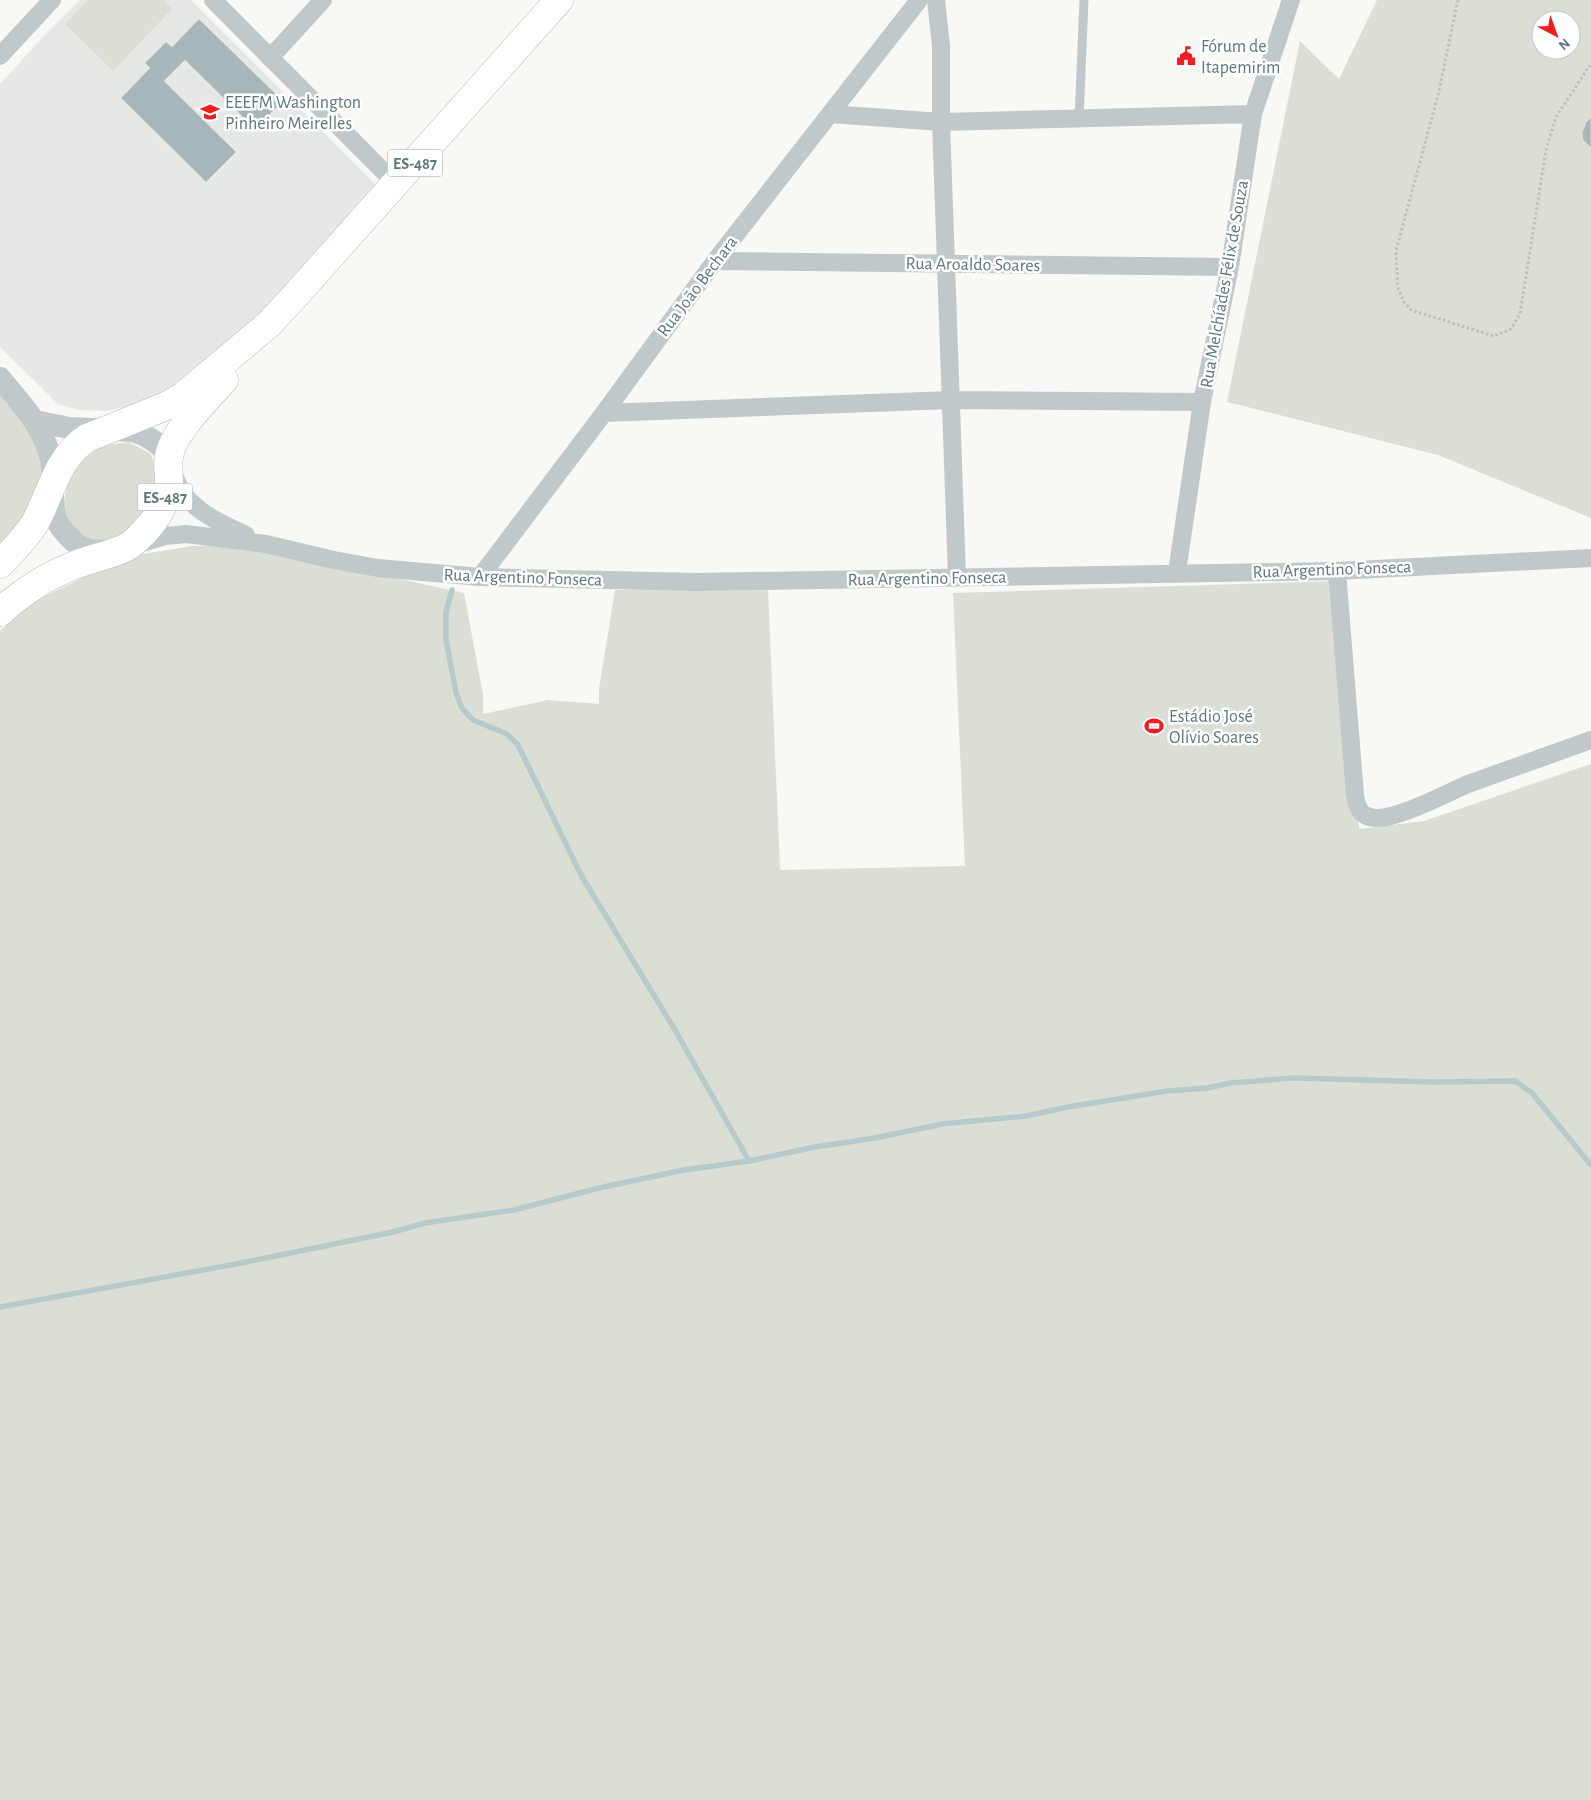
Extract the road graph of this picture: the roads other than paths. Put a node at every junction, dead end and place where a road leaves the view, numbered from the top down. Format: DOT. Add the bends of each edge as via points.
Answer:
graph roads {
  1 [pos="52,0"];
  2 [pos="213,0"];
  3 [pos="322,0"];
  4 [pos="559,0"];
  5 [pos="920,0"];
  6 [pos="936,0"];
  7 [pos="1084,0"];
  8 [pos="1291,0"];
  9 [pos="0,56"];
  10 [pos="270,58"];
  11 [pos="831,114"];
  12 [pos="1253,114"];
  13 [pos="1079,119"];
  14 [pos="941,122"];
  15 [pos="395,184"];
  16 [pos="714,261"];
  17 [pos="946,263"];
  18 [pos="1230,267"];
  19 [pos="269,324"];
  20 [pos="0,378"];
  21 [pos="951,400"];
  22 [pos="1202,402"];
  23 [pos="604,413"];
  24 [pos="35,421"];
  25 [pos="111,429"];
  26 [pos="169,455"];
  27 [pos="53,484"];
  28 [pos="266,544"];
  29 [pos="128,547"];
  30 [pos="1591,558"];
  31 [pos="0,564"];
  32 [pos="1337,571"];
  33 [pos="1177,572"];
  34 [pos="480,577"];
  35 [pos="957,577"];
  36 [pos="0,612"];
  37 [pos="1591,740"];
  1 -- 9 [label="street"];
  2 -- 10 [label="street"];
  3 -- 10 [label="street"];
  4 -- 15 [label="main road, ES-487"];
  5 -- 11 [label="street, Rua João Bechara"];
  6 -- 14 [label="street" via="941,46"];
  7 -- 13 [label="lane"];
  8 -- 12 [label="street, Rua Melchíades Félix de Souza"];
  10 -- 15 [label="street"];
  11 -- 14 [label="street"];
  11 -- 16 [label="street, Rua João Bechara"];
  12 -- 13 [label="street"];
  12 -- 18 [label="street, Rua Melchíades Félix de Souza"];
  13 -- 14 [label="street"];
  14 -- 17 [label="street"];
  15 -- 19 [label="main road, ES-487"];
  16 -- 17 [label="street, Rua Aroaldo Soares"];
  16 -- 23 [label="street, Rua João Bechara"];
  17 -- 18 [label="street, Rua Aroaldo Soares"];
  17 -- 21 [label="street"];
  18 -- 22 [label="street, Rua Melchíades Félix de Souza"];
  19 -- 25 [label="main road, ES-487" via="182,397"];
  19 -- 26 [label="main road, ES-487" via="238,366 187,422"];
  20 -- 24 [label="street"];
  21 -- 22 [label="street"];
  21 -- 23 [label="street"];
  21 -- 35 [label="street"];
  22 -- 33 [label="street, Rua Melchíades Félix de Souza"];
  23 -- 34 [label="street, Rua João Bechara"];
  24 -- 25 [label="street" via="69,428"];
  24 -- 27 [label="street" via="50,456"];
  25 -- 26 [label="street" via="144,434"];
  25 -- 27 [label="main road, ES-487" via="86,438 78,445 65,459"];
  26 -- 28 [label="street" via="180,490 191,503 219,523"];
  26 -- 29 [label="main road, ES-487" via="169,484 161,510 146,531"];
  27 -- 29 [label="street" via="56,520 64,533 78,545 94,552"];
  27 -- 31 [label="main road, ES-487" via="34,525"];
  28 -- 29 [label="street" via="186,534 165,536"];
  28 -- 34 [label="street, Rua Argentino Fonseca" via="378,568"];
  29 -- 36 [label="main road, ES-487" via="49,576 26,589"];
  30 -- 32 [label="street, Rua Argentino Fonseca"];
  32 -- 33 [label="street, Rua Argentino Fonseca"];
  32 -- 37 [label="street" via="1354,795 1364,815 1375,818 1392,816 1468,784"];
  33 -- 35 [label="street, Rua Argentino Fonseca"];
  34 -- 35 [label="street, Rua Argentino Fonseca" via="697,582"];
}
